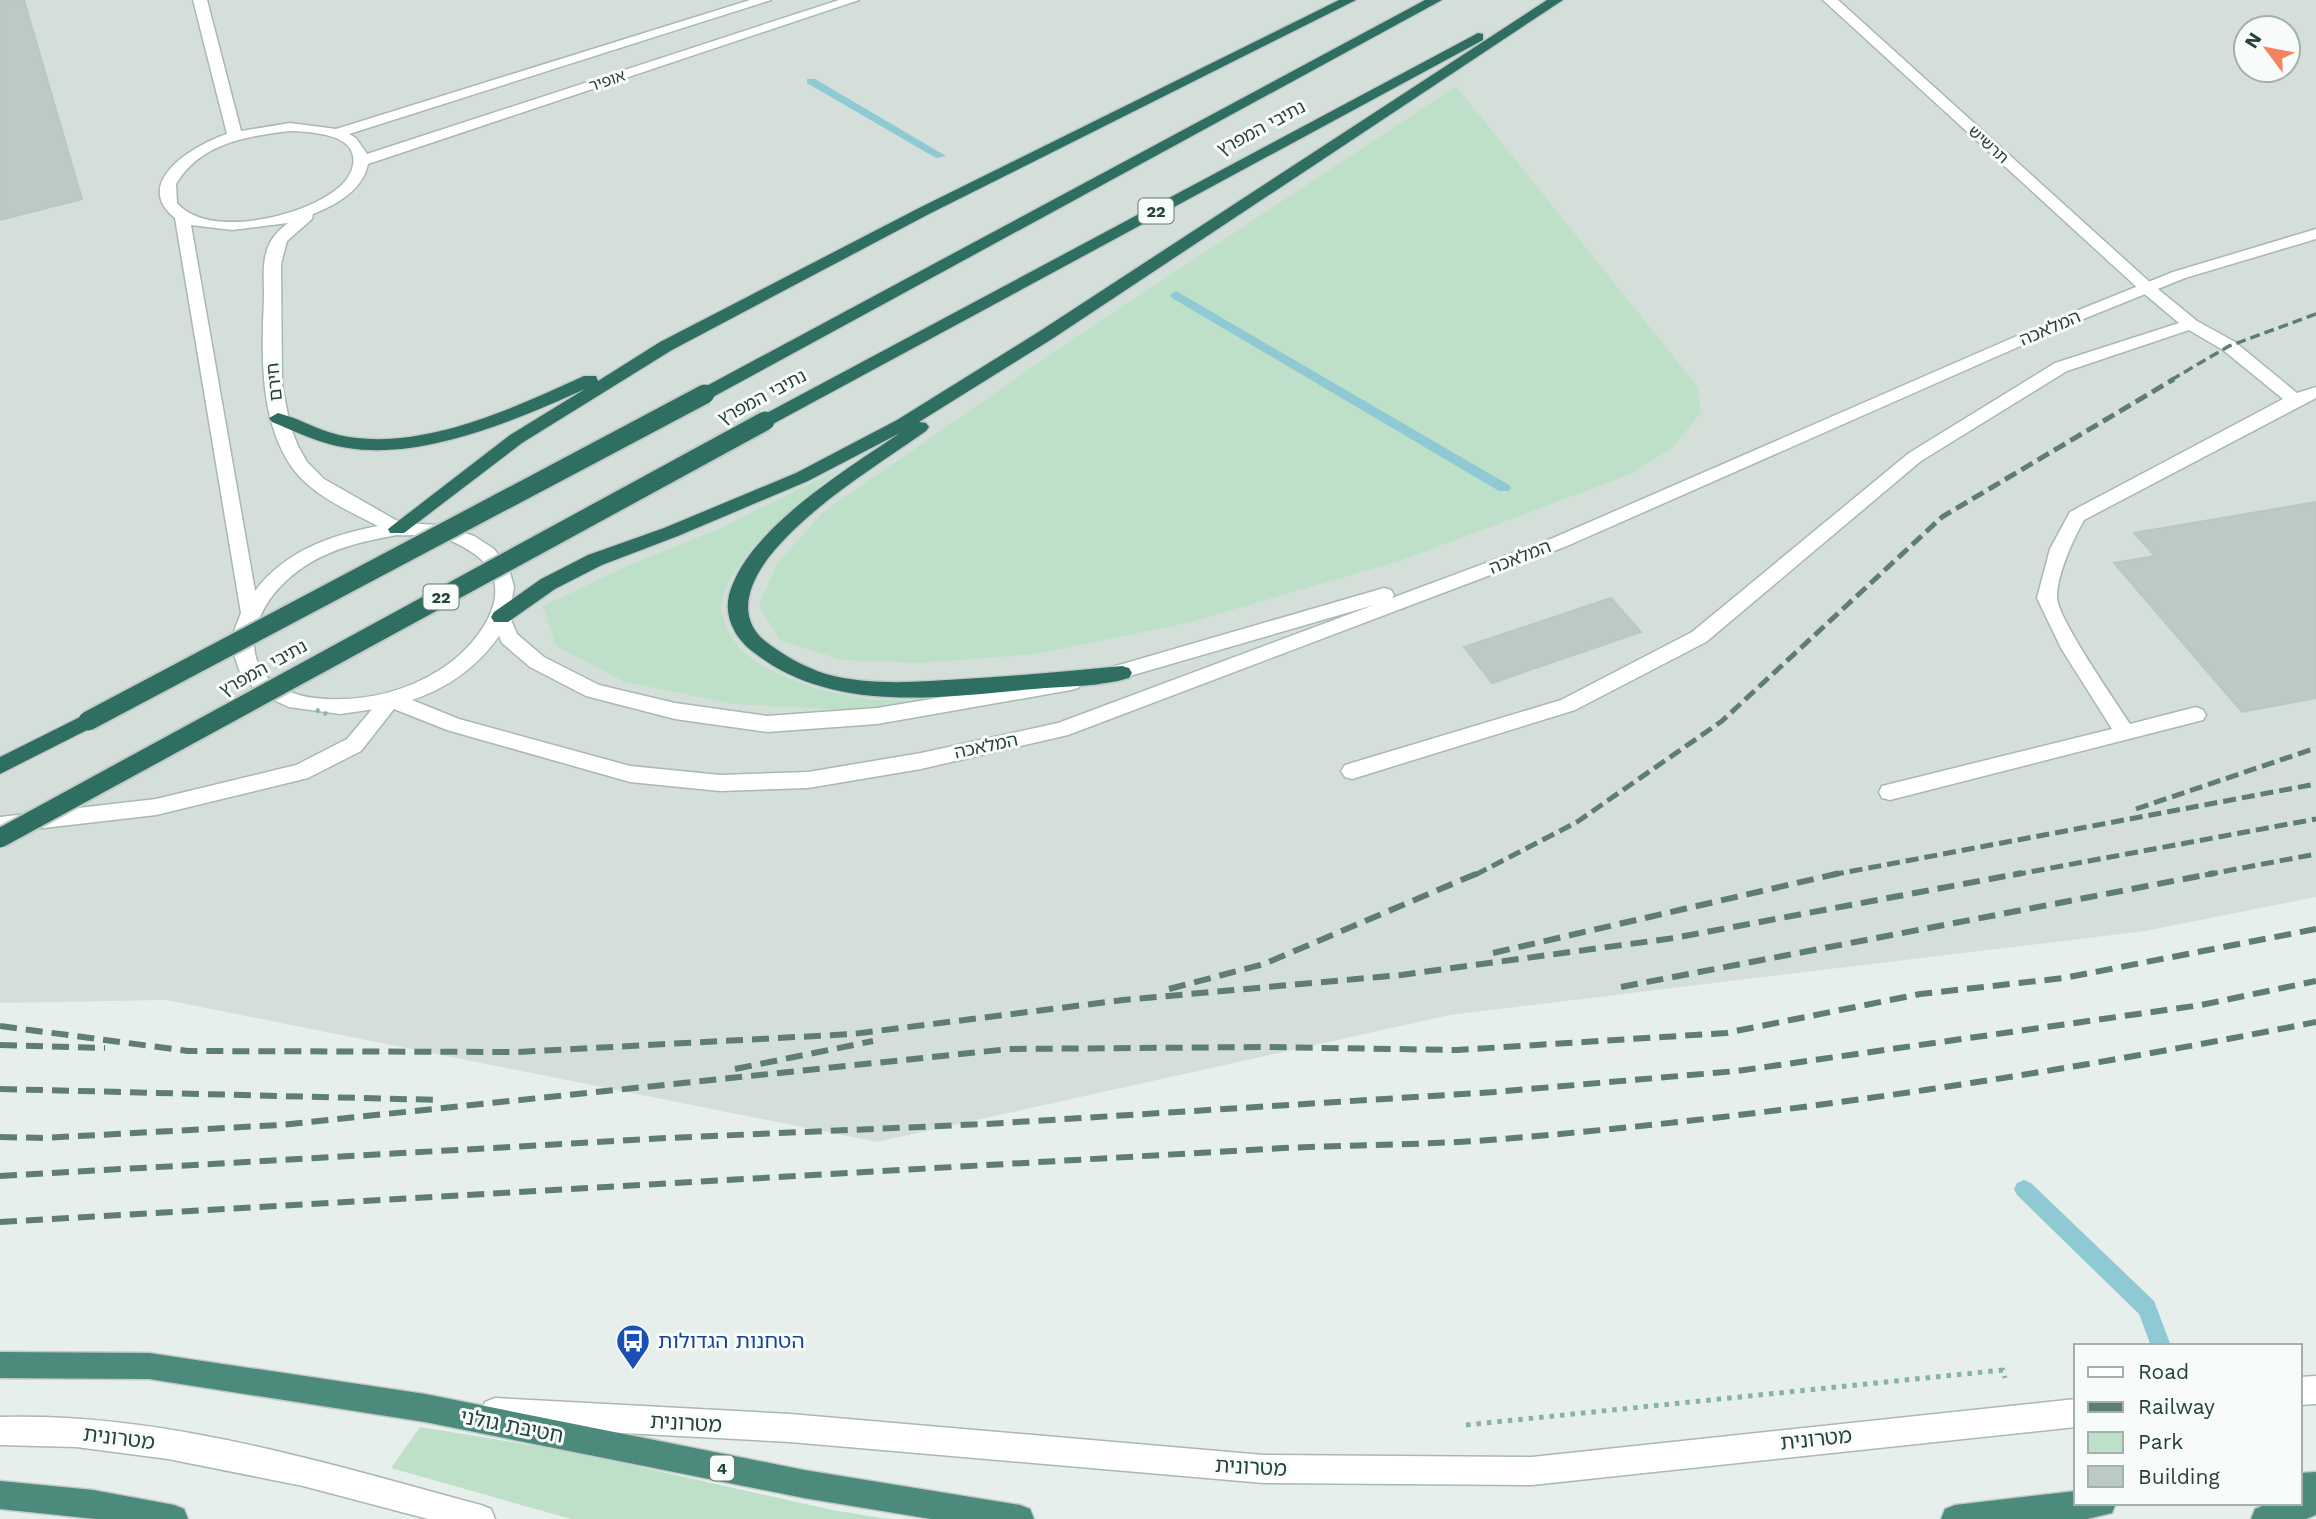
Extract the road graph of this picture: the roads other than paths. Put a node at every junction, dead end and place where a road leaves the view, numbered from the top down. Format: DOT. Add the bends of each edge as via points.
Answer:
graph roads {
  1 [pos="200,0"];
  2 [pos="764,0"];
  3 [pos="852,0"];
  4 [pos="1349,0"];
  5 [pos="1435,0"];
  6 [pos="1546,0"];
  7 [pos="1556,0"];
  8 [pos="1830,0"];
  9 [pos="337,133"];
  10 [pos="235,137"];
  11 [pos="362,161"];
  12 [pos="328,202"];
  13 [pos="182,216"];
  14 [pos="2316,234"];
  15 [pos="2147,288"];
  16 [pos="2191,324"];
  17 [pos="1046,335"];
  18 [pos="666,346"];
  19 [pos="2316,393"];
  20 [pos="2295,400"];
  21 [pos="278,418"];
  22 [pos="397,529"];
  23 [pos="1560,542"];
  24 [pos="250,610"];
  25 [pos="501,617"];
  26 [pos="1122,673"];
  27 [pos="391,700"];
  28 [pos="2196,715"];
  29 [pos="2125,733"];
  30 [pos="0,766"];
  31 [pos="1352,771"];
  32 [pos="1889,792"];
  33 [pos="0,825"];
  34 [pos="0,838"];
  35 [pos="0,1365"];
  36 [pos="425,1408"];
  37 [pos="2074,1413"];
  38 [pos="0,1431"];
  39 [pos="0,1495"];
  40 [pos="2316,1501"];
  41 [pos="2084,1505"];
  42 [pos="174,1519"];
  43 [pos="481,1519"];
  44 [pos="1020,1519"];
  45 [pos="1955,1519"];
  46 [pos="2265,1519"];
  1 -- 10 [label="street"];
  2 -- 9 [label="street, אופיר"];
  3 -- 11 [label="street, אופיר"];
  4 -- 18 [label="highway" via="924,211"];
  5 -- 30 [label="highway, נתיבי המפרץ, bridge" via="705,394"];
  6 -- 34 [label="highway, נתיבי המפרץ / 22, bridge"];
  7 -- 17 [label="highway"];
  8 -- 15 [label="street, תרשיש"];
  9 -- 10 [label="street" via="290,127"];
  9 -- 11 [label="street" via="359,150"];
  10 -- 13 [label="street" via="187,160 173,175 167,191 170,204"];
  11 -- 12 [label="street" via="347,189"];
  12 -- 13 [label="street" via="268,223 205,224"];
  12 -- 21 [label="street, חירם" via="293,225 276,245 271,375"];
  13 -- 24 [label="street"];
  14 -- 15 [label="street, המלאכה"];
  15 -- 16 [label="street, תרשיש"];
  15 -- 23 [label="street, המלאכה"];
  16 -- 20 [label="street, תרשיש" via="2229,346"];
  16 -- 31 [label="street" via="2061,367 1914,457 1699,637 1567,705"];
  17 -- 25 [label="highway" via="902,424 802,477 595,560 548,584"];
  17 -- 26 [label="highway" via="815,504 748,573 735,605 743,633 773,658 826,681 880,689 931,689"];
  18 -- 21 [label="highway" via="482,424 399,442 351,443"];
  18 -- 22 [label="highway" via="516,439"];
  19 -- 20 [label="street"];
  20 -- 29 [label="street" via="2077,516 2059,549 2047,598 2071,648"];
  21 -- 22 [label="street, חירם" via="300,467 330,491"];
  22 -- 24 [label="street" via="338,543 295,564"];
  22 -- 25 [label="street" via="438,531 472,542 496,561 506,587"];
  23 -- 26 [label="street, המלאכה"];
  23 -- 27 [label="street, המלאכה" via="1061,730 808,780 720,783 629,774 454,725"];
  24 -- 27 [label="street" via="240,640 246,668 267,690 301,704 344,708"];
  25 -- 26 [label="street, המלאכה" via="509,638 537,662 593,691 675,711 767,724 877,716"];
  25 -- 27 [label="street" via="486,642 461,666 428,686"];
  27 -- 33 [label="street" via="354,746 301,772 156,807"];
  28 -- 29 [label="street"];
  29 -- 32 [label="street"];
  35 -- 36 [label="highway, חטיבת גולני / 4" via="149,1366"];
  36 -- 37 [label="street, מטרונית" via="790,1429 1264,1469 1518,1471"];
  36 -- 44 [label="highway, חטיבת גולני / 4" via="804,1484"];
  38 -- 43 [label="street, מטרונית" via="41,1429 167,1444 296,1469"];
  39 -- 42 [label="highway" via="93,1504"];
  40 -- 46 [label="highway"];
  41 -- 45 [label="highway"];
}
